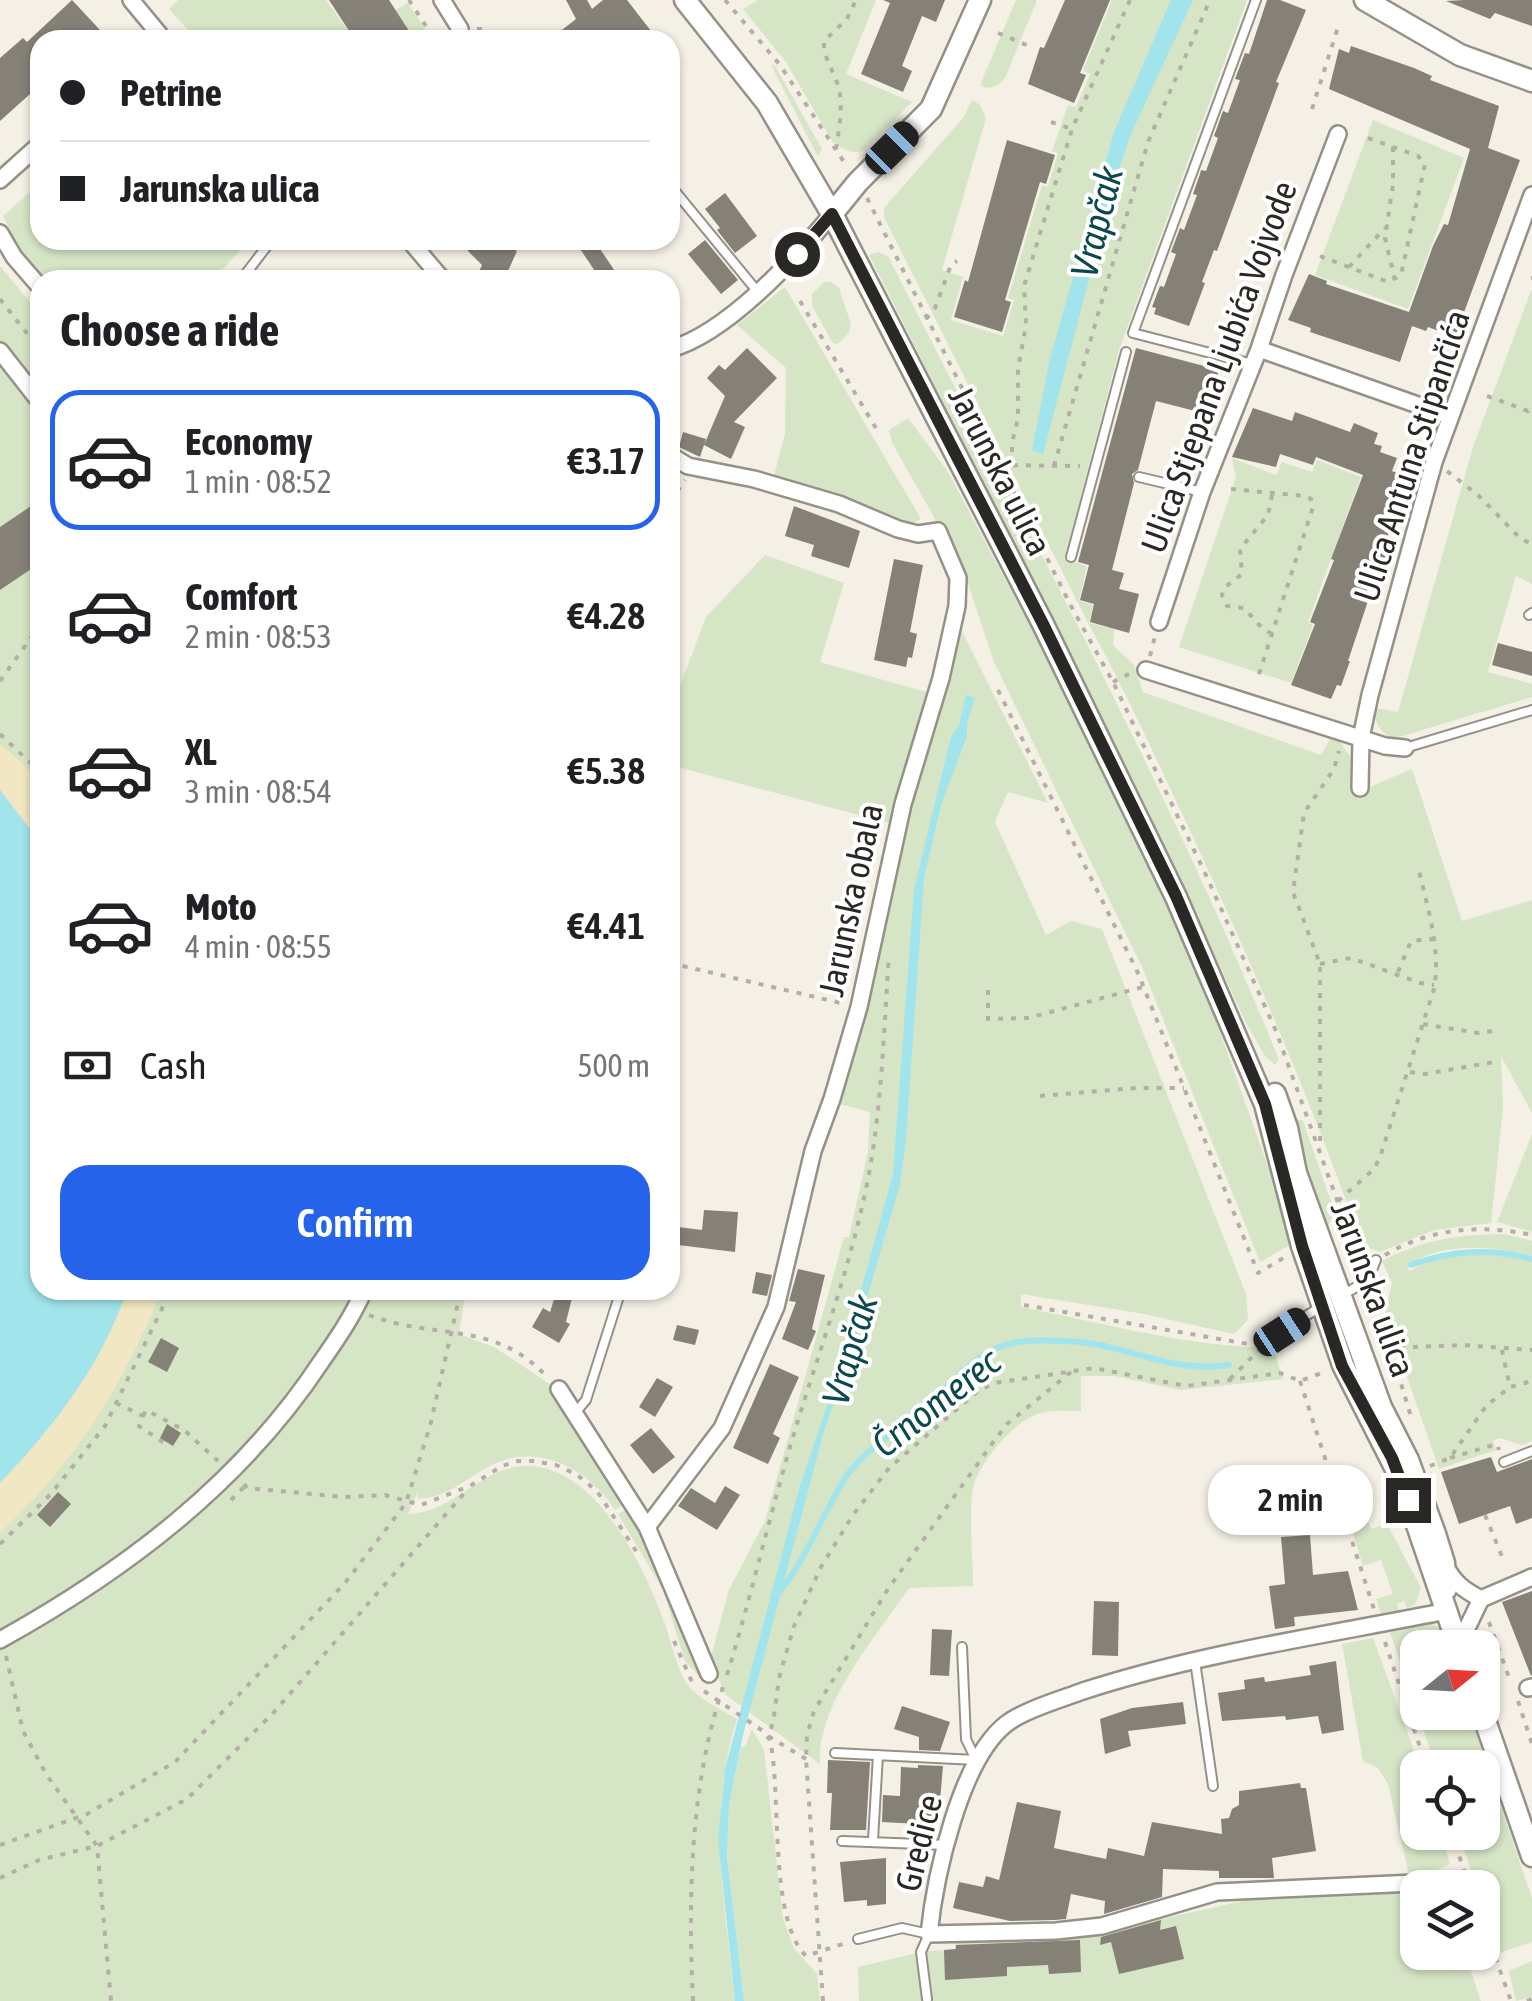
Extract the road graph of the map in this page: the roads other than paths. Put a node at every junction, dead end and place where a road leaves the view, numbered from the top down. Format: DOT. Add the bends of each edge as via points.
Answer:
graph roads {
  1 [pos="131,0"];
  2 [pos="442,0"];
  3 [pos="685,0"];
  4 [pos="980,0"];
  5 [pos="1256,0"];
  6 [pos="1365,0"];
  7 [pos="153,30"];
  8 [pos="457,30"];
  9 [pos="1532,81"];
  10 [pos="1338,134"];
  11 [pos="30,153"];
  12 [pos="0,180"];
  13 [pos="1532,195"];
  14 [pos="680,197"];
  15 [pos="832,214"];
  16 [pos="0,232"];
  17 [pos="264,250"];
  18 [pos="417,250"];
  19 [pos="249,270"];
  20 [pos="434,270"];
  21 [pos="30,276"];
  22 [pos="758,290"];
  23 [pos="680,346"];
  24 [pos="0,352"];
  25 [pos="1126,352"];
  26 [pos="1256,356"];
  27 [pos="30,390"];
  28 [pos="1449,416"];
  29 [pos="680,461"];
  30 [pos="1139,477"];
  31 [pos="1202,492"];
  32 [pos="1071,557"];
  33 [pos="1159,622"];
  34 [pos="1146,670"];
  35 [pos="1532,710"];
  36 [pos="1353,735"];
  37 [pos="1405,748"];
  38 [pos="1360,788"];
  39 [pos="1376,1260"];
  40 [pos="360,1300"];
  41 [pos="618,1300"];
  42 [pos="1331,1301"];
  43 [pos="1282,1332"];
  44 [pos="559,1390"];
  45 [pos="575,1413"];
  46 [pos="1532,1451"];
  47 [pos="1504,1462"];
  48 [pos="646,1527"];
  49 [pos="1444,1563"];
  50 [pos="1532,1577"];
  51 [pos="1483,1606"];
  52 [pos="1447,1611"];
  53 [pos="1455,1630"];
  54 [pos="1466,1630"];
  55 [pos="3,1647"];
  56 [pos="962,1647"];
  57 [pos="1195,1661"];
  58 [pos="709,1674"];
  59 [pos="1488,1730"];
  60 [pos="835,1753"];
  61 [pos="878,1755"];
  62 [pos="976,1760"];
  63 [pos="1213,1786"];
  64 [pos="873,1840"];
  65 [pos="842,1841"];
  66 [pos="947,1845"];
  67 [pos="1532,1856"];
  68 [pos="1400,1884"];
  69 [pos="929,1934"];
  70 [pos="858,1939"];
  71 [pos="928,1999"];
  1 -- 7 [label="street"];
  2 -- 8 [label="street"];
  3 -- 15 [label="street, Jarunska ulica" via="767,103"];
  4 -- 15 [label="street" via="931,110"];
  5 -- 26 [label="lane" via="1133,332"];
  6 -- 9 [label="street" via="1460,55"];
  10 -- 26 [label="street, Ulica Stjepana Ljubića Vojvode"];
  11 -- 12 [label="street"];
  13 -- 28 [label="street, Ulica Antuna Stipančića"];
  14 -- 22 [label="lane"];
  15 -- 22 [label="street"];
  15 -- 42 [label="street, Jarunska ulica" via="1043,624 1220,995 1266,1072 1288,1128"];
  16 -- 21 [label="street"];
  17 -- 19 [label="lane"];
  18 -- 20 [label="street"];
  22 -- 23 [label="street" via="721,323"];
  24 -- 27 [label="street"];
  25 -- 32 [label="lane"];
  26 -- 28 [label="street"];
  26 -- 31 [label="street, Ulica Stjepana Ljubića Vojvode"];
  28 -- 36 [label="street, Ulica Antuna Stipančića"];
  29 -- 48 [label="street, Jarunska obala" via="839,504 898,529 938,532 958,578 958,606 902,804 860,1007 808,1167 776,1308 722,1428"];
  30 -- 31 [label="lane"];
  31 -- 33 [label="street, Ulica Stjepana Ljubića Vojvode"];
  34 -- 36 [label="street"];
  35 -- 37 [label="lane"];
  36 -- 37 [label="street"];
  36 -- 38 [label="street, Ulica Antuna Stipančića"];
  39 -- 42 [label="lane" via="1368,1280"];
  40 -- 55 [label="street" via="296,1400 223,1482 138,1554"];
  41 -- 45 [label="lane" via="586,1400"];
  42 -- 43 [label="lane"];
  42 -- 49 [label="street, Jarunska ulica" via="1408,1460"];
  42 -- 52 [label="street, Jarunska ulica" via="1342,1366 1402,1481"];
  44 -- 45 [label="street"];
  45 -- 48 [label="street"];
  46 -- 47 [label="lane"];
  48 -- 58 [label="street"];
  49 -- 51 [label="street"];
  49 -- 52 [label="street, Jarunska ulica"];
  50 -- 51 [label="street"];
  51 -- 54 [label="street"];
  52 -- 53 [label="street, Jarunska ulica"];
  52 -- 57 [label="street, Gredice"];
  56 -- 62 [label="lane" via="966,1740"];
  57 -- 62 [label="street, Gredice" via="1063,1698 1006,1724"];
  57 -- 63 [label="lane"];
  59 -- 67 [label="street"];
  60 -- 61 [label="lane"];
  61 -- 62 [label="lane"];
  61 -- 64 [label="lane"];
  62 -- 66 [label="street, Gredice"];
  64 -- 65 [label="lane"];
  64 -- 66 [label="lane"];
  66 -- 69 [label="street, Gredice"];
  68 -- 69 [label="street, Gredice" via="1217,1892 1102,1926"];
  69 -- 70 [label="lane" via="902,1928"];
  69 -- 71 [label="lane" via="921,1952"];
}
